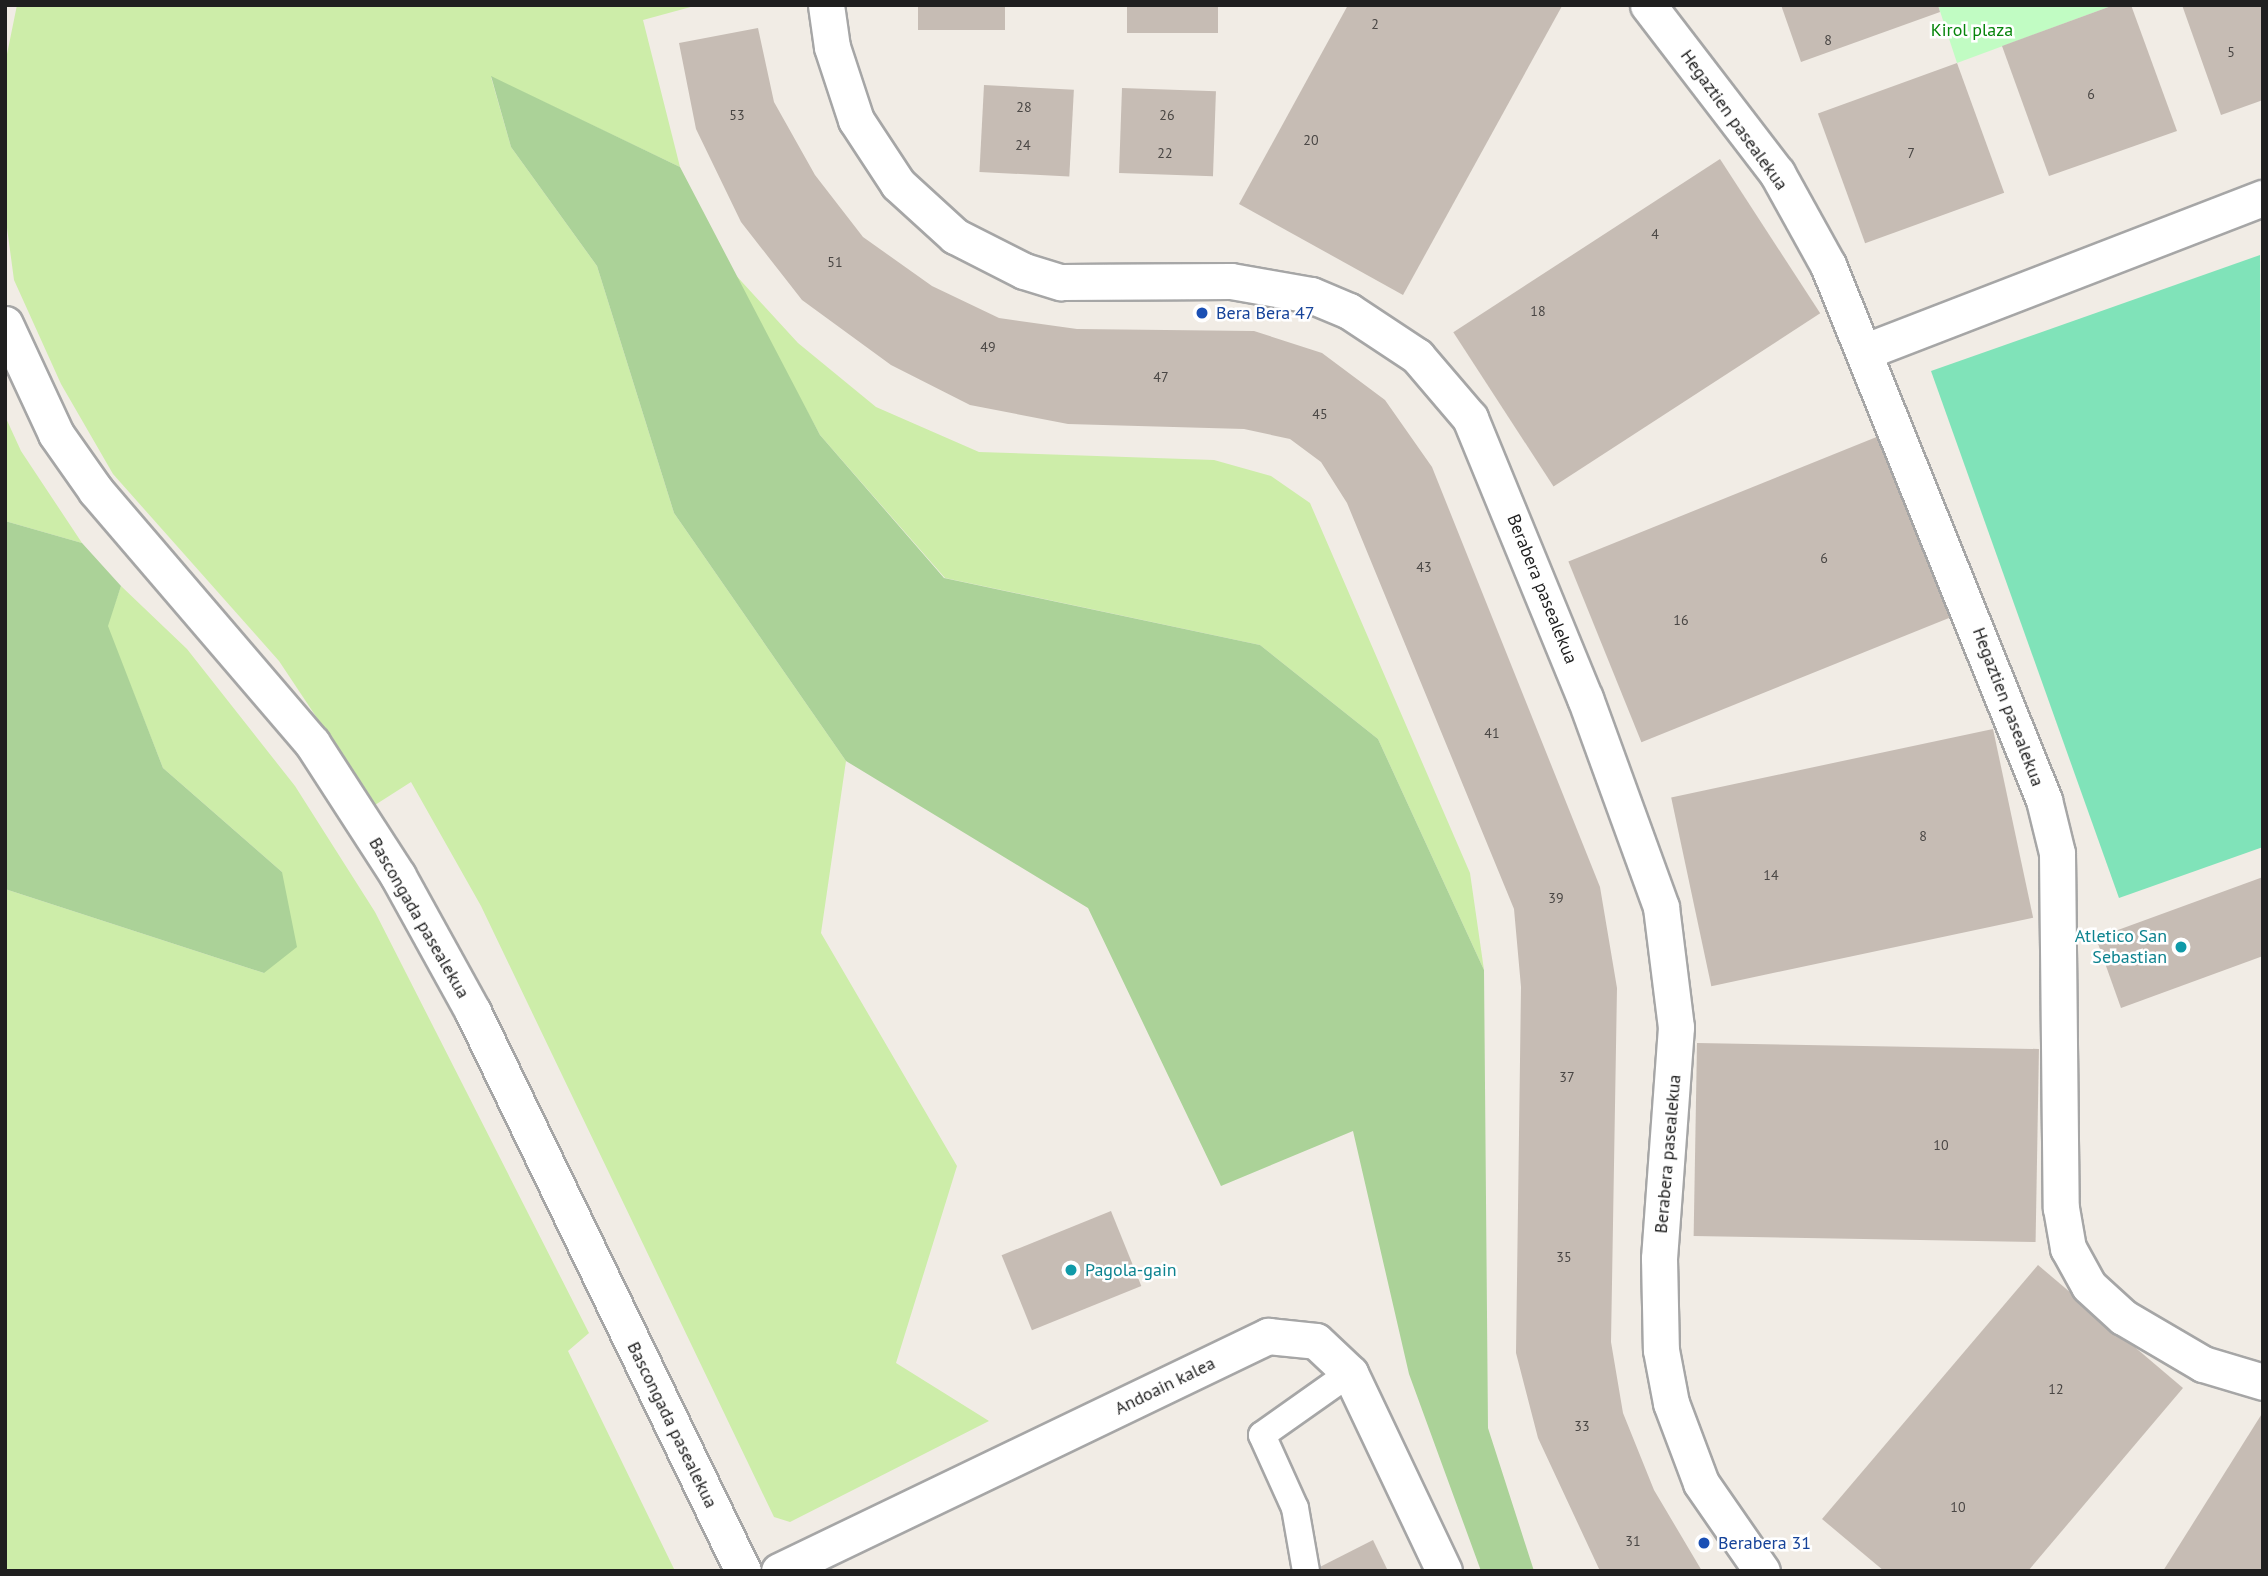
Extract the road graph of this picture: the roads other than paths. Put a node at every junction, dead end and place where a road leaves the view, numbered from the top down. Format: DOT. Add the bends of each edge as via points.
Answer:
graph roads {
  1 [pos="826,5"];
  2 [pos="1648,5"];
  3 [pos="2263,198"];
  4 [pos="5,324"];
  5 [pos="1866,351"];
  6 [pos="1350,1373"];
  7 [pos="2263,1382"];
  8 [pos="743,1571"];
  9 [pos="779,1571"];
  10 [pos="1306,1571"];
  11 [pos="1444,1571"];
  12 [pos="1762,1571"];
  1 -- 12 [label="street, Berabera pasealekua" via="838,72 856,120 898,184 955,236 1024,271 1061,282 1231,281 1311,295 1360,317 1417,356 1470,418 1585,698 1661,907 1676,1040 1660,1258 1661,1350 1671,1403 1701,1483"];
  2 -- 5 [label="street, Hegaztien pasealekua" via="1777,173"];
  3 -- 5 [label="street"];
  4 -- 8 [label="street, Bascongada pasealekua" via="43,411 96,491 304,733 398,876 473,1012"];
  5 -- 7 [label="street, Hegaztien pasealekua" via="2024,744 2057,853 2061,1208 2068,1248 2089,1286 2123,1317 2203,1364"];
  6 -- 9 [label="street, Andoain kalea" via="1316,1341 1268,1336"];
  6 -- 10 [label="street" via="1262,1435 1294,1508"];
  6 -- 11 [label="street, Andoain kalea"];
}
